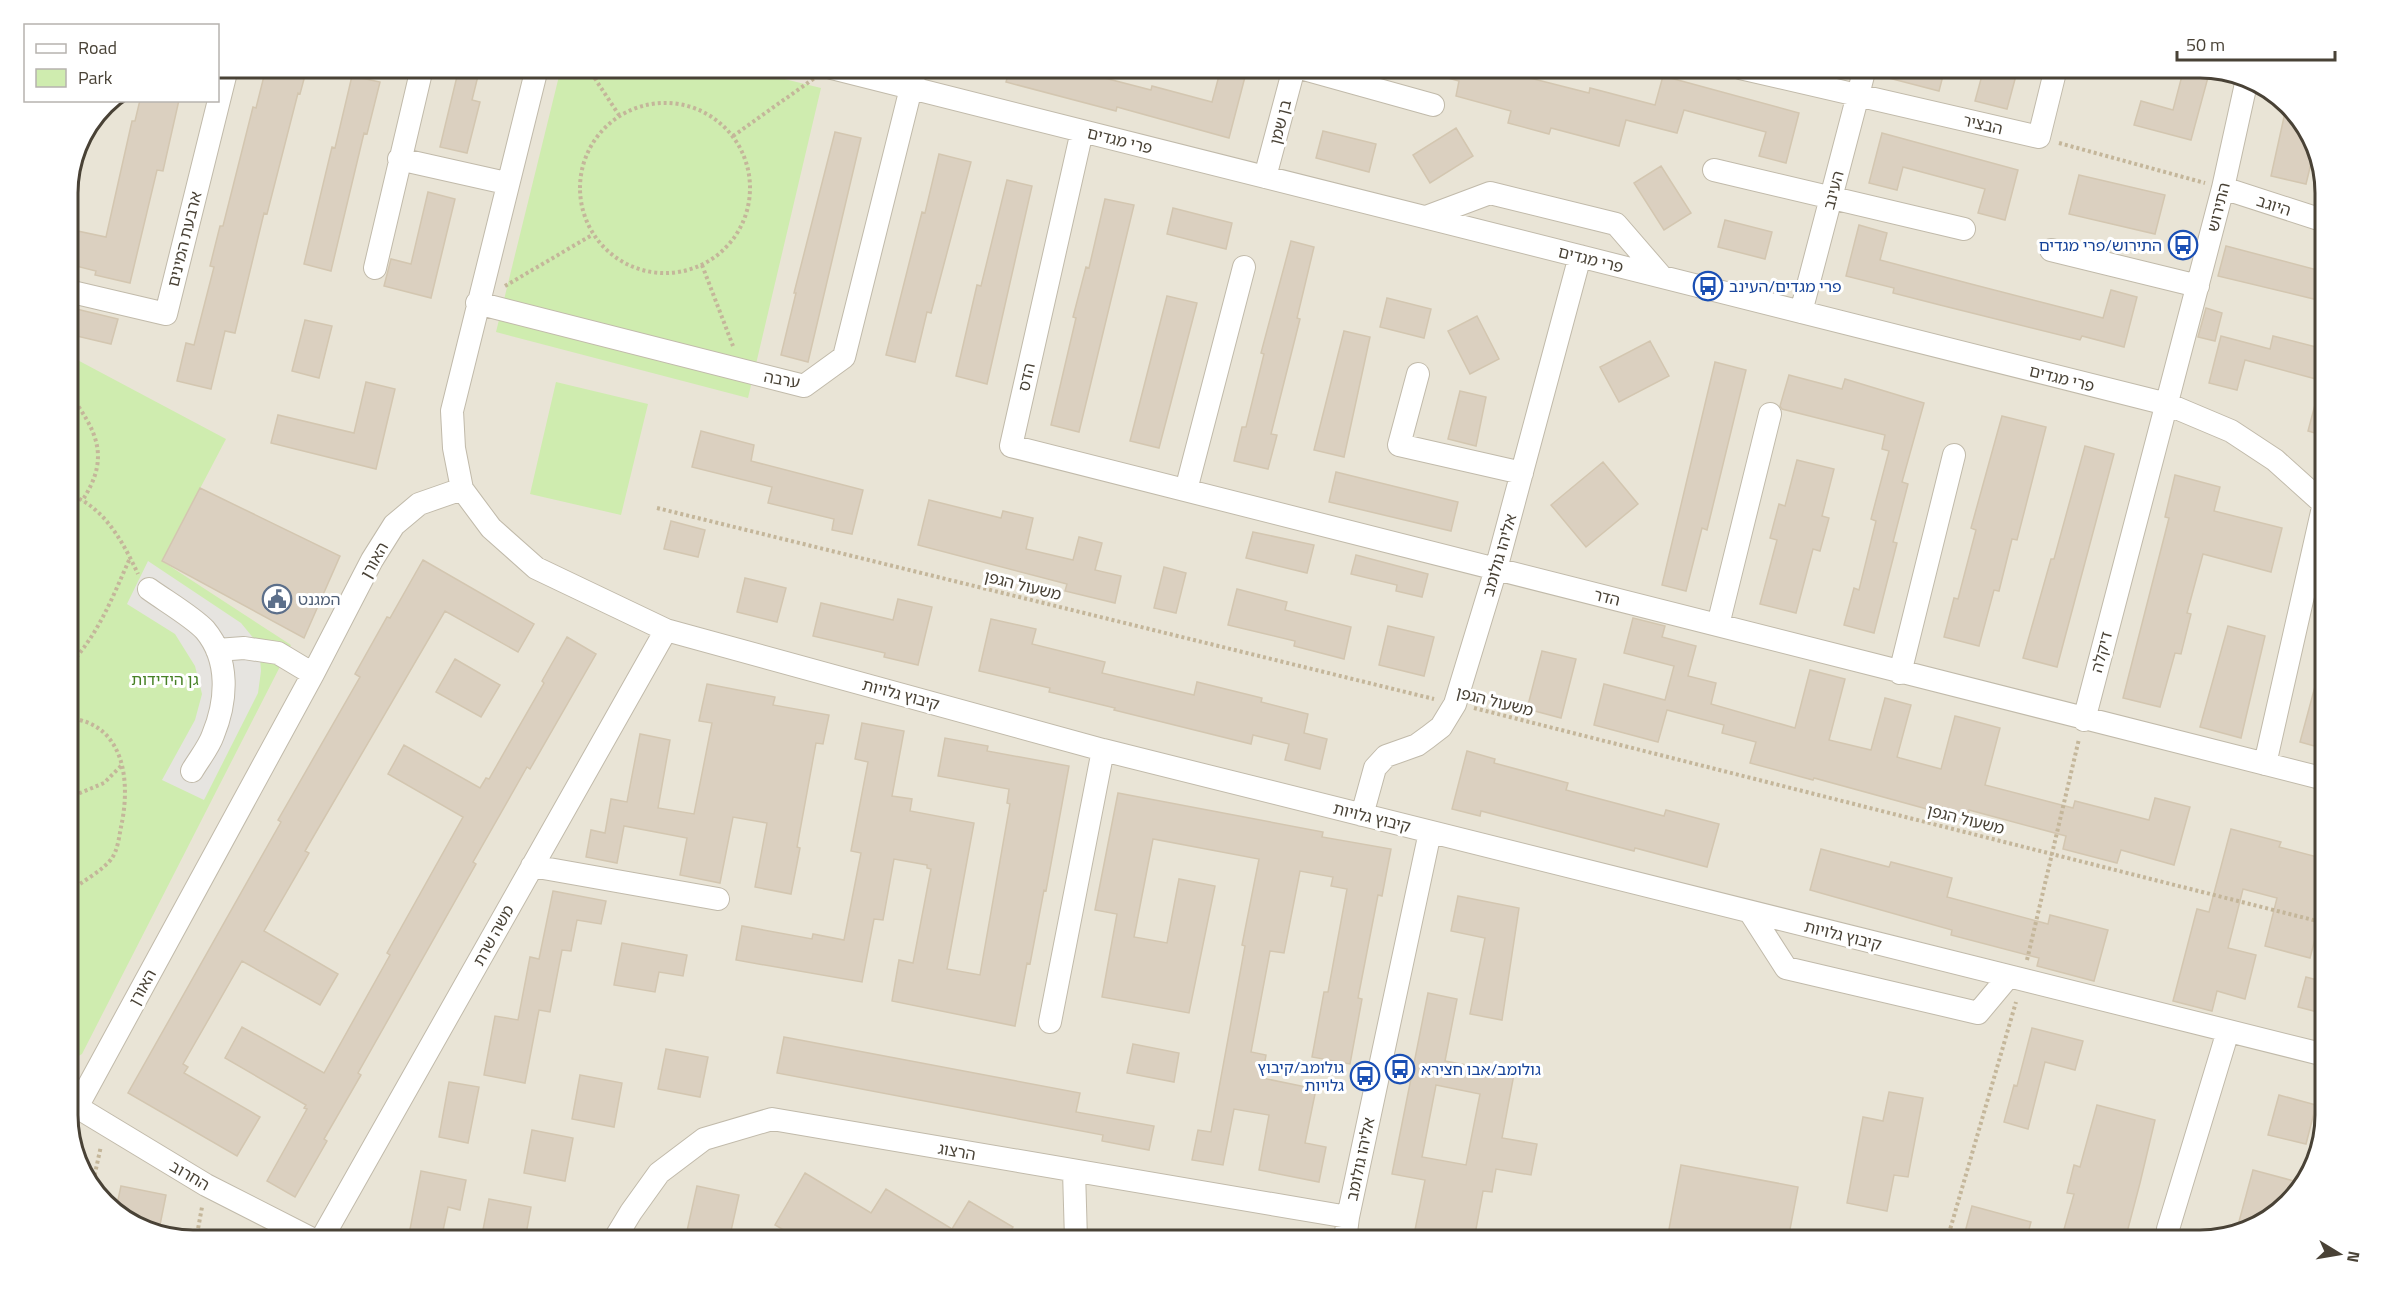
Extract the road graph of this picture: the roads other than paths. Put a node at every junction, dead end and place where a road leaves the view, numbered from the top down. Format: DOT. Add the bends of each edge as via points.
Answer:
graph roads {
  1 [pos="224,78"];
  2 [pos="419,78"];
  3 [pos="534,78"];
  4 [pos="914,78"];
  5 [pos="917,78"];
  6 [pos="1291,78"];
  7 [pos="1336,78"];
  8 [pos="1784,78"];
  9 [pos="1862,78"];
  10 [pos="2054,78"];
  11 [pos="2245,87"];
  12 [pos="1858,95"];
  13 [pos="219,100"];
  14 [pos="218,102"];
  15 [pos="1433,105"];
  16 [pos="1082,131"];
  17 [pos="399,159"];
  18 [pos="1714,170"];
  19 [pos="1265,177"];
  20 [pos="506,183"];
  21 [pos="2223,188"];
  22 [pos="1830,198"];
  23 [pos="1426,217"];
  24 [pos="2315,218"];
  25 [pos="1964,229"];
  26 [pos="2051,250"];
  27 [pos="1580,256"];
  28 [pos="1244,267"];
  29 [pos="375,268"];
  30 [pos="1661,276"];
  31 [pos="2198,286"];
  32 [pos="78,293"];
  33 [pos="477,303"];
  34 [pos="1801,312"];
  35 [pos="1418,374"];
  36 [pos="2167,404"];
  37 [pos="1770,414"];
  38 [pos="1954,455"];
  39 [pos="1522,474"];
  40 [pos="462,489"];
  41 [pos="1186,490"];
  42 [pos="2315,496"];
  43 [pos="2315,544"];
  44 [pos="1496,569"];
  45 [pos="149,589"];
  46 [pos="1718,626"];
  47 [pos="666,630"];
  48 [pos="217,651"];
  49 [pos="1900,673"];
  50 [pos="313,674"];
  51 [pos="2084,720"];
  52 [pos="1103,750"];
  53 [pos="2265,764"];
  54 [pos="192,771"];
  55 [pos="2315,776"];
  56 [pos="1362,815"];
  57 [pos="1430,832"];
  58 [pos="532,866"];
  59 [pos="718,899"];
  60 [pos="1750,912"];
  61 [pos="2009,976"];
  62 [pos="1050,1022"];
  63 [pos="2228,1031"];
  64 [pos="2315,1053"];
  65 [pos="78,1096"];
  66 [pos="78,1110"];
  67 [pos="1074,1171"];
  68 [pos="1348,1217"];
  69 [pos="2168,1229"];
  70 [pos="294,1230"];
  71 [pos="327,1230"];
  72 [pos="620,1230"];
  73 [pos="1076,1230"];
  74 [pos="1346,1230"];
  1 -- 13 [label="street, ארבעת המינים"];
  2 -- 17 [label="street"];
  3 -- 20 [label="street"];
  4 -- 33 [label="street, ערבה" via="844,357 804,386"];
  5 -- 16 [label="street, פרי מגדים"];
  6 -- 19 [label="street, בן שמן"];
  7 -- 15 [label="street"];
  8 -- 12 [label="street, הבציר"];
  9 -- 12 [label="street, העינב"];
  10 -- 12 [label="street, הבציר" via="2039,137"];
  11 -- 21 [label="street, התירוש"];
  12 -- 22 [label="street, העינב"];
  14 -- 32 [label="street, ארבעת המינים" via="165,314"];
  16 -- 19 [label="street, פרי מגדים"];
  16 -- 41 [label="street, הדס" via="1011,446"];
  17 -- 20 [label="street"];
  17 -- 29 [label="street"];
  18 -- 22 [label="street"];
  19 -- 23 [label="street, פרי מגדים"];
  20 -- 33 [label="street"];
  21 -- 24 [label="street, היוגב"];
  21 -- 31 [label="street, התירוש"];
  22 -- 25 [label="street"];
  22 -- 34 [label="street, העינב"];
  23 -- 27 [label="street, פרי מגדים"];
  23 -- 30 [label="street" via="1490,193 1616,224"];
  26 -- 31 [label="street"];
  27 -- 30 [label="street, פרי מגדים"];
  27 -- 39 [label="street, אליהו גולומב"];
  28 -- 41 [label="street"];
  30 -- 34 [label="street, פרי מגדים"];
  31 -- 36 [label="street, התירוש"];
  33 -- 40 [label="street" via="452,411"];
  34 -- 36 [label="street, פרי מגדים"];
  35 -- 39 [label="street" via="1399,445"];
  36 -- 42 [label="street, פרי מגדים" via="2231,431 2275,460"];
  36 -- 51 [label="street, דיקלה"];
  37 -- 46 [label="street"];
  38 -- 49 [label="street"];
  39 -- 44 [label="street, אליהו גולומב"];
  40 -- 47 [label="street, קיבוץ גלויות" via="491,528 536,568"];
  40 -- 50 [label="street, האורן" via="419,504 394,525"];
  41 -- 44 [label="street, הדס"];
  43 -- 53 [label="street"];
  44 -- 46 [label="street, הדר"];
  44 -- 56 [label="street, אליהו גולומב" via="1455,704 1441,727 1417,745 1386,756 1375,768"];
  45 -- 48 [label="street" via="204,629"];
  46 -- 49 [label="street, הדר"];
  47 -- 52 [label="street, קיבוץ גלויות"];
  47 -- 58 [label="street, משה שרת"];
  48 -- 50 [label="street" via="244,648 278,653"];
  48 -- 54 [label="street" via="224,673 224,695 213,736"];
  49 -- 51 [label="street, הדר"];
  50 -- 65 [label="street, האורן"];
  51 -- 53 [label="street"];
  52 -- 56 [label="street, קיבוץ גלויות"];
  52 -- 62 [label="street"];
  53 -- 55 [label="street"];
  56 -- 57 [label="street, קיבוץ גלויות"];
  57 -- 60 [label="street, קיבוץ גלויות"];
  57 -- 68 [label="street, אליהו גולומב"];
  58 -- 59 [label="street"];
  58 -- 71 [label="street, משה שרת"];
  60 -- 61 [label="street, קיבוץ גלויות"];
  60 -- 61 [label="street" via="1786,968 1978,1013"];
  61 -- 63 [label="street, קיבוץ גלויות"];
  63 -- 64 [label="street, קיבוץ גלויות"];
  63 -- 69 [label="street"];
  66 -- 70 [label="street, החרוב" via="206,1185"];
  67 -- 68 [label="street, הרצוג"];
  67 -- 72 [label="street, הרצוג" via="772,1119 704,1138 659,1173"];
  67 -- 73 [label="street"];
  68 -- 74 [label="street, אליהו גולומב"];
}
